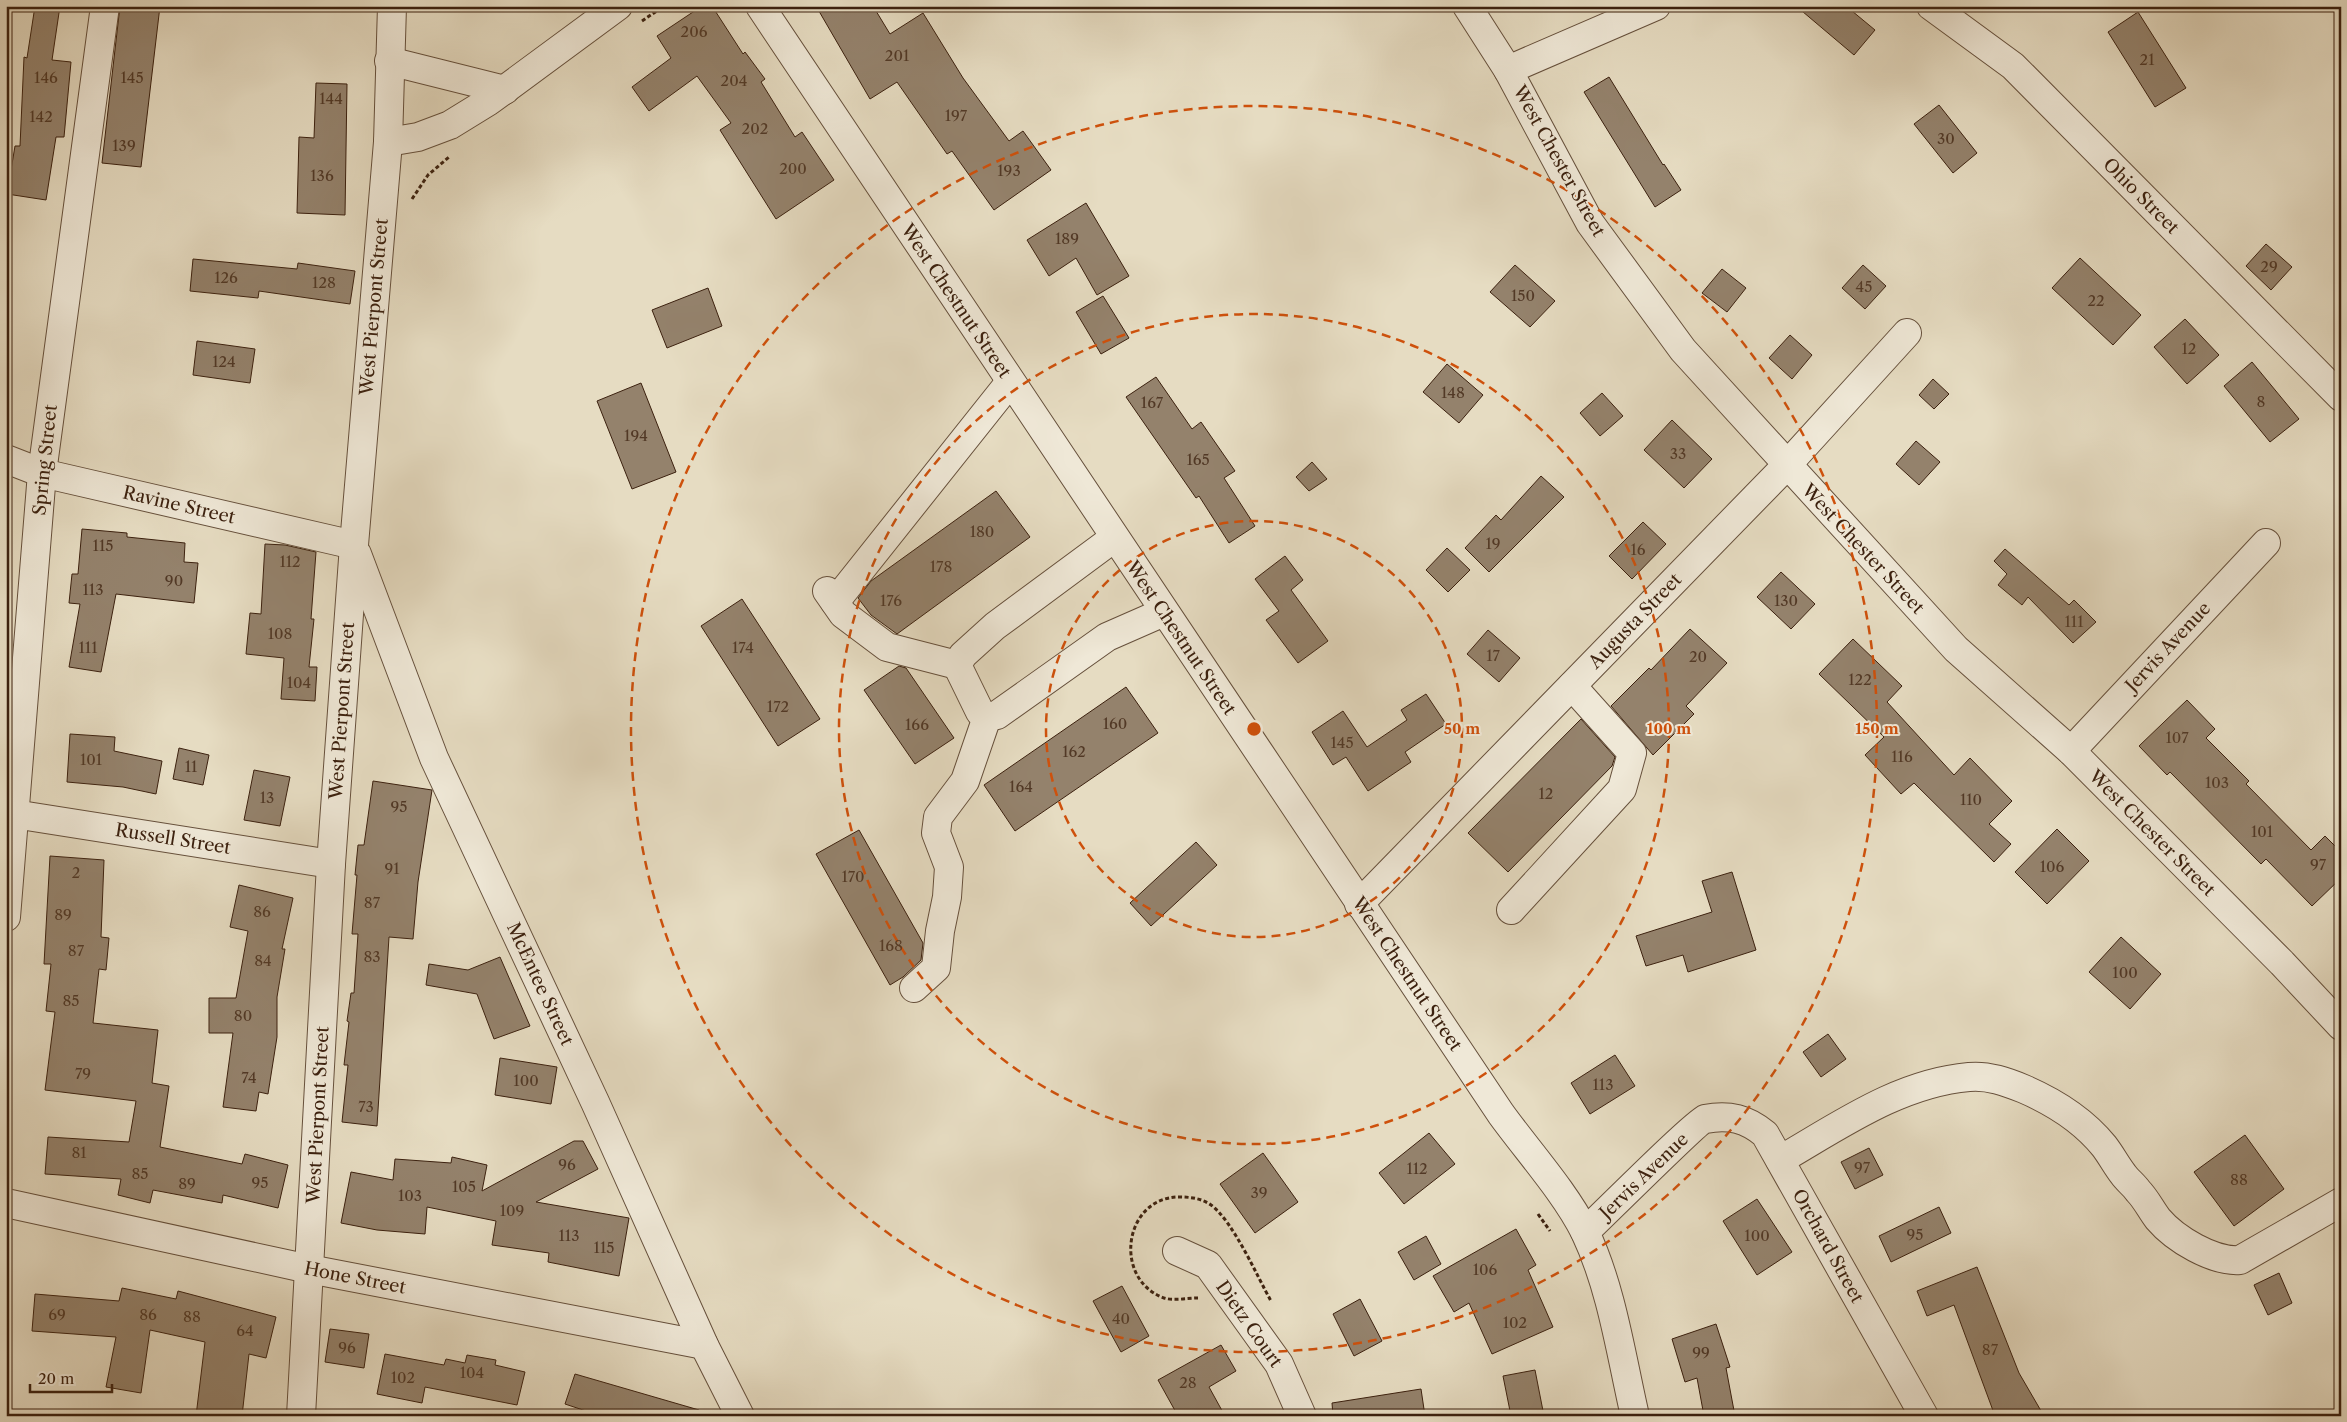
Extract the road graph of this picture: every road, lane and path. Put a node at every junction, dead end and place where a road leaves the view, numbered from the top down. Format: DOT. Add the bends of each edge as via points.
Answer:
graph roads {
  1 [pos="105,6"];
  2 [pos="392,6"];
  3 [pos="618,6"];
  4 [pos="760,6"];
  5 [pos="1467,6"];
  6 [pos="1656,6"];
  7 [pos="1931,6"];
  8 [pos="389,61"];
  9 [pos="1508,70"];
  10 [pos="505,90"];
  11 [pos="388,142"];
  12 [pos="1907,333"];
  13 [pos="1010,382"];
  14 [pos="2341,397"];
  15 [pos="6,459"];
  16 [pos="1786,466"];
  17 [pos="42,473"];
  18 [pos="1114,538"];
  19 [pos="2266,543"];
  20 [pos="354,545"];
  21 [pos="1164,612"];
  22 [pos="957,665"];
  23 [pos="1572,686"];
  24 [pos="987,717"];
  25 [pos="2071,751"];
  26 [pos="14,814"];
  27 [pos="331,864"];
  28 [pos="1359,904"];
  29 [pos="1511,910"];
  30 [pos="6,917"];
  31 [pos="914,988"];
  32 [pos="2341,1026"];
  33 [pos="1703,1120"];
  34 [pos="1780,1160"];
  35 [pos="2341,1202"];
  36 [pos="6,1203"];
  37 [pos="1585,1232"];
  38 [pos="1177,1251"];
  39 [pos="309,1269"];
  40 [pos="704,1345"];
  41 [pos="301,1416"];
  42 [pos="740,1416"];
  43 [pos="1302,1416"];
  44 [pos="1635,1416"];
  45 [pos="1924,1416"];
  1 -- 17 [label="street, Spring Street"];
  2 -- 8 [label="street, West Pierpont Street"];
  3 -- 10 [label="street"];
  4 -- 13 [label="street, West Chestnut Street"];
  5 -- 9 [label="street, West Chester Street"];
  6 -- 9 [label="street"];
  7 -- 14 [label="street, Ohio Street" via="2013,66"];
  8 -- 10 [label="street"];
  8 -- 11 [label="street, West Pierpont Street"];
  9 -- 16 [label="street, West Chester Street" via="1590,223 1683,350"];
  10 -- 11 [label="street" via="450,125 418,138"];
  11 -- 20 [label="street, West Pierpont Street"];
  12 -- 16 [label="street, Augusta Street"];
  13 -- 18 [label="street, West Chestnut Street"];
  13 -- 22 [label="street" via="831,596 843,614 887,646"];
  15 -- 17 [label="street, Ravine Street"];
  16 -- 23 [label="street, Augusta Street"];
  16 -- 25 [label="street, West Chester Street" via="1956,649"];
  17 -- 20 [label="street, Ravine Street"];
  17 -- 26 [label="street, Spring Street"];
  18 -- 21 [label="street, West Chestnut Street"];
  18 -- 22 [label="street" via="995,626 963,655"];
  19 -- 25 [label="street, Jervis Avenue"];
  20 -- 27 [label="street, West Pierpont Street"];
  20 -- 40 [label="street, McEntee Street" via="434,758 596,1102"];
  21 -- 24 [label="street" via="1107,637 997,715"];
  21 -- 28 [label="street, West Chestnut Street"];
  22 -- 24 [label="street" via="980,712"];
  23 -- 28 [label="street, Augusta Street"];
  23 -- 29 [label="street" via="1632,754 1630,762 1622,789"];
  24 -- 31 [label="street" via="965,781 938,817 936,833 949,867 948,897 936,968"];
  25 -- 32 [label="street, West Chester Street"];
  26 -- 27 [label="street, Russell Street"];
  26 -- 30 [label="street, Spring Street"];
  27 -- 39 [label="street, West Pierpont Street"];
  28 -- 37 [label="street, West Chestnut Street" via="1500,1114"];
  33 -- 34 [label="street, Orchard Street" via="1737,1117 1753,1124 1765,1134"];
  33 -- 37 [label="street, Jervis Avenue"];
  34 -- 35 [label="street" via="1898,1094 1971,1077 2002,1080 2043,1097 2078,1120 2104,1146 2159,1220 2194,1248 2212,1256 2229,1261 2240,1260"];
  34 -- 45 [label="street, Orchard Street"];
  36 -- 39 [label="street, Hone Street"];
  37 -- 44 [label="street, West Chestnut Street" via="1606,1289"];
  38 -- 43 [label="street, Dietz Court" via="1208,1265 1279,1364"];
  39 -- 40 [label="street, Hone Street"];
  39 -- 41 [label="street, West Pierpont Street"];
  40 -- 42 [label="street, McEntee Street"];
}
